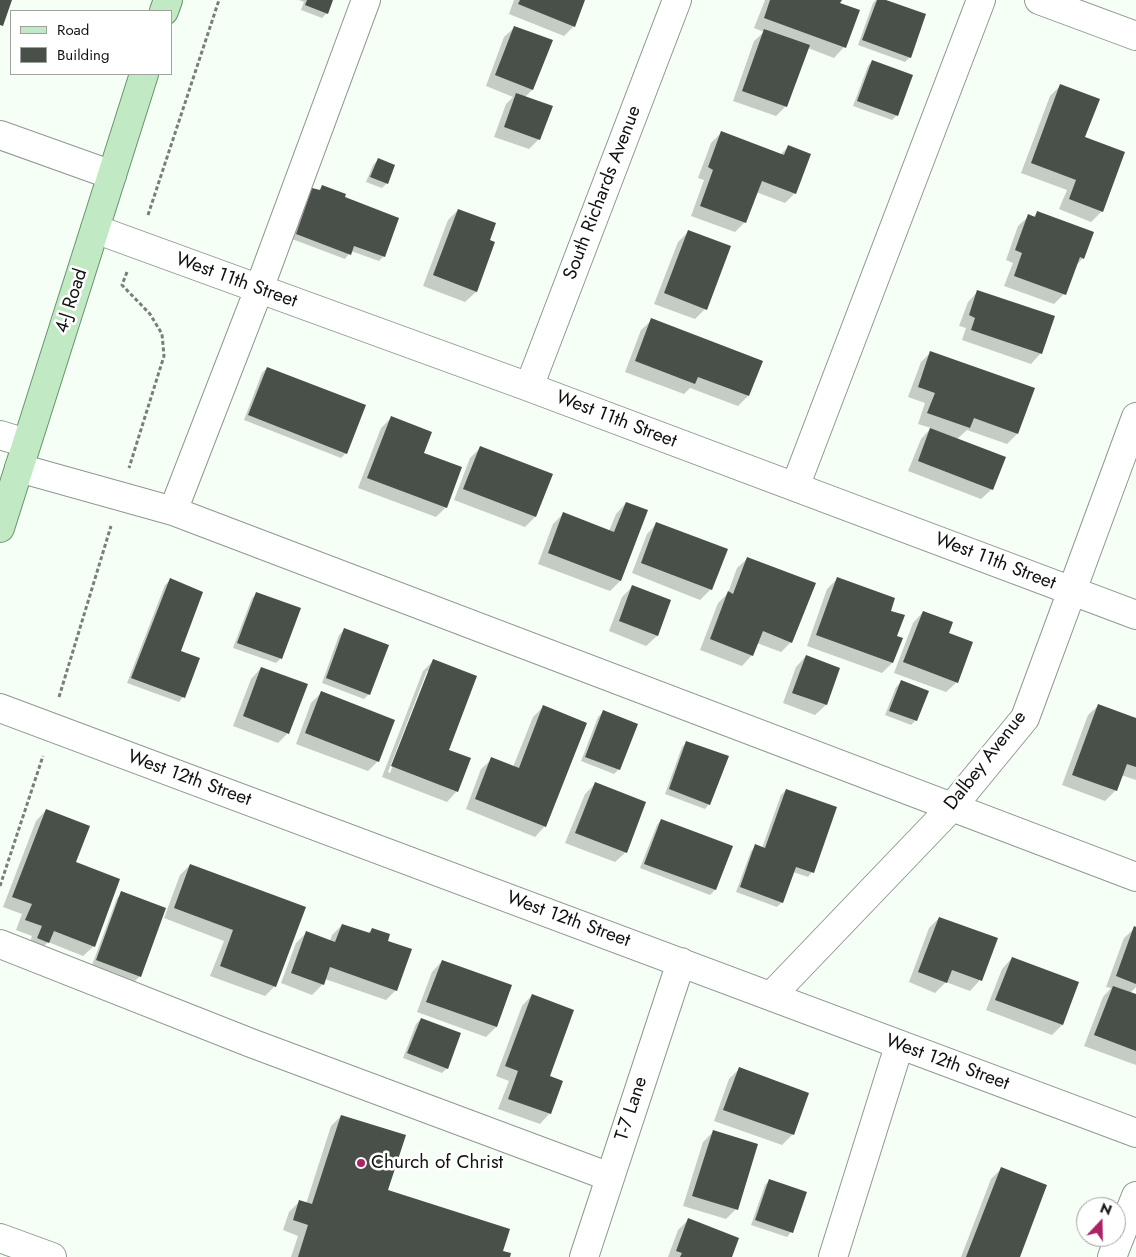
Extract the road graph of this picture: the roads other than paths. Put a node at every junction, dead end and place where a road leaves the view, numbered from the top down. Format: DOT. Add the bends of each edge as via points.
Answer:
graph roads {
  1 [pos="366,0"];
  2 [pos="677,0"];
  3 [pos="981,0"];
  4 [pos="1039,0"];
  5 [pos="1136,36"];
  6 [pos="144,75"];
  7 [pos="0,135"];
  8 [pos="112,175"];
  9 [pos="95,229"];
  10 [pos="259,289"];
  11 [pos="529,387"];
  12 [pos="1136,417"];
  13 [pos="0,434"];
  14 [pos="23,456"];
  15 [pos="795,487"];
  16 [pos="173,511"];
  17 [pos="0,528"];
  18 [pos="1071,591"];
  19 [pos="1136,615"];
  20 [pos="0,708"];
  21 [pos="952,807"];
  22 [pos="1136,877"];
  23 [pos="0,944"];
  24 [pos="680,962"];
  25 [pos="771,996"];
  26 [pos="899,1046"];
  27 [pos="1136,1133"];
  28 [pos="610,1177"];
  29 [pos="1136,1196"];
  30 [pos="0,1238"];
  31 [pos="52,1257"];
  32 [pos="584,1257"];
  33 [pos="833,1257"];
  34 [pos="1112,1257"];
  1 -- 10 [label="street"];
  2 -- 11 [label="street, South Richards Avenue"];
  3 -- 15 [label="street"];
  4 -- 5 [label="street"];
  6 -- 8 [label="main road, 4-J Road"];
  7 -- 8 [label="street"];
  8 -- 9 [label="main road, 4-J Road"];
  9 -- 10 [label="street, West 11th Street"];
  9 -- 14 [label="main road, 4-J Road"];
  10 -- 11 [label="street, West 11th Street"];
  10 -- 16 [label="street"];
  11 -- 15 [label="street, West 11th Street"];
  12 -- 18 [label="street, Dalbey Avenue"];
  13 -- 14 [label="street"];
  14 -- 16 [label="street"];
  14 -- 17 [label="main road, 4-J Road"];
  15 -- 18 [label="street, West 11th Street"];
  16 -- 21 [label="street"];
  18 -- 19 [label="street, West 11th Street"];
  18 -- 21 [label="street, Dalbey Avenue" via="1025,718"];
  20 -- 24 [label="street, West 12th Street"];
  21 -- 22 [label="street"];
  21 -- 25 [label="street, Dalbey Avenue"];
  23 -- 28 [label="street" via="261,1047"];
  24 -- 25 [label="street, West 12th Street"];
  24 -- 28 [label="street, T-7 Lane"];
  25 -- 26 [label="street, West 12th Street"];
  26 -- 27 [label="street, West 12th Street"];
  26 -- 33 [label="street"];
  28 -- 32 [label="street, T-7 Lane"];
  29 -- 34 [label="street"];
  30 -- 31 [label="street"];
}
